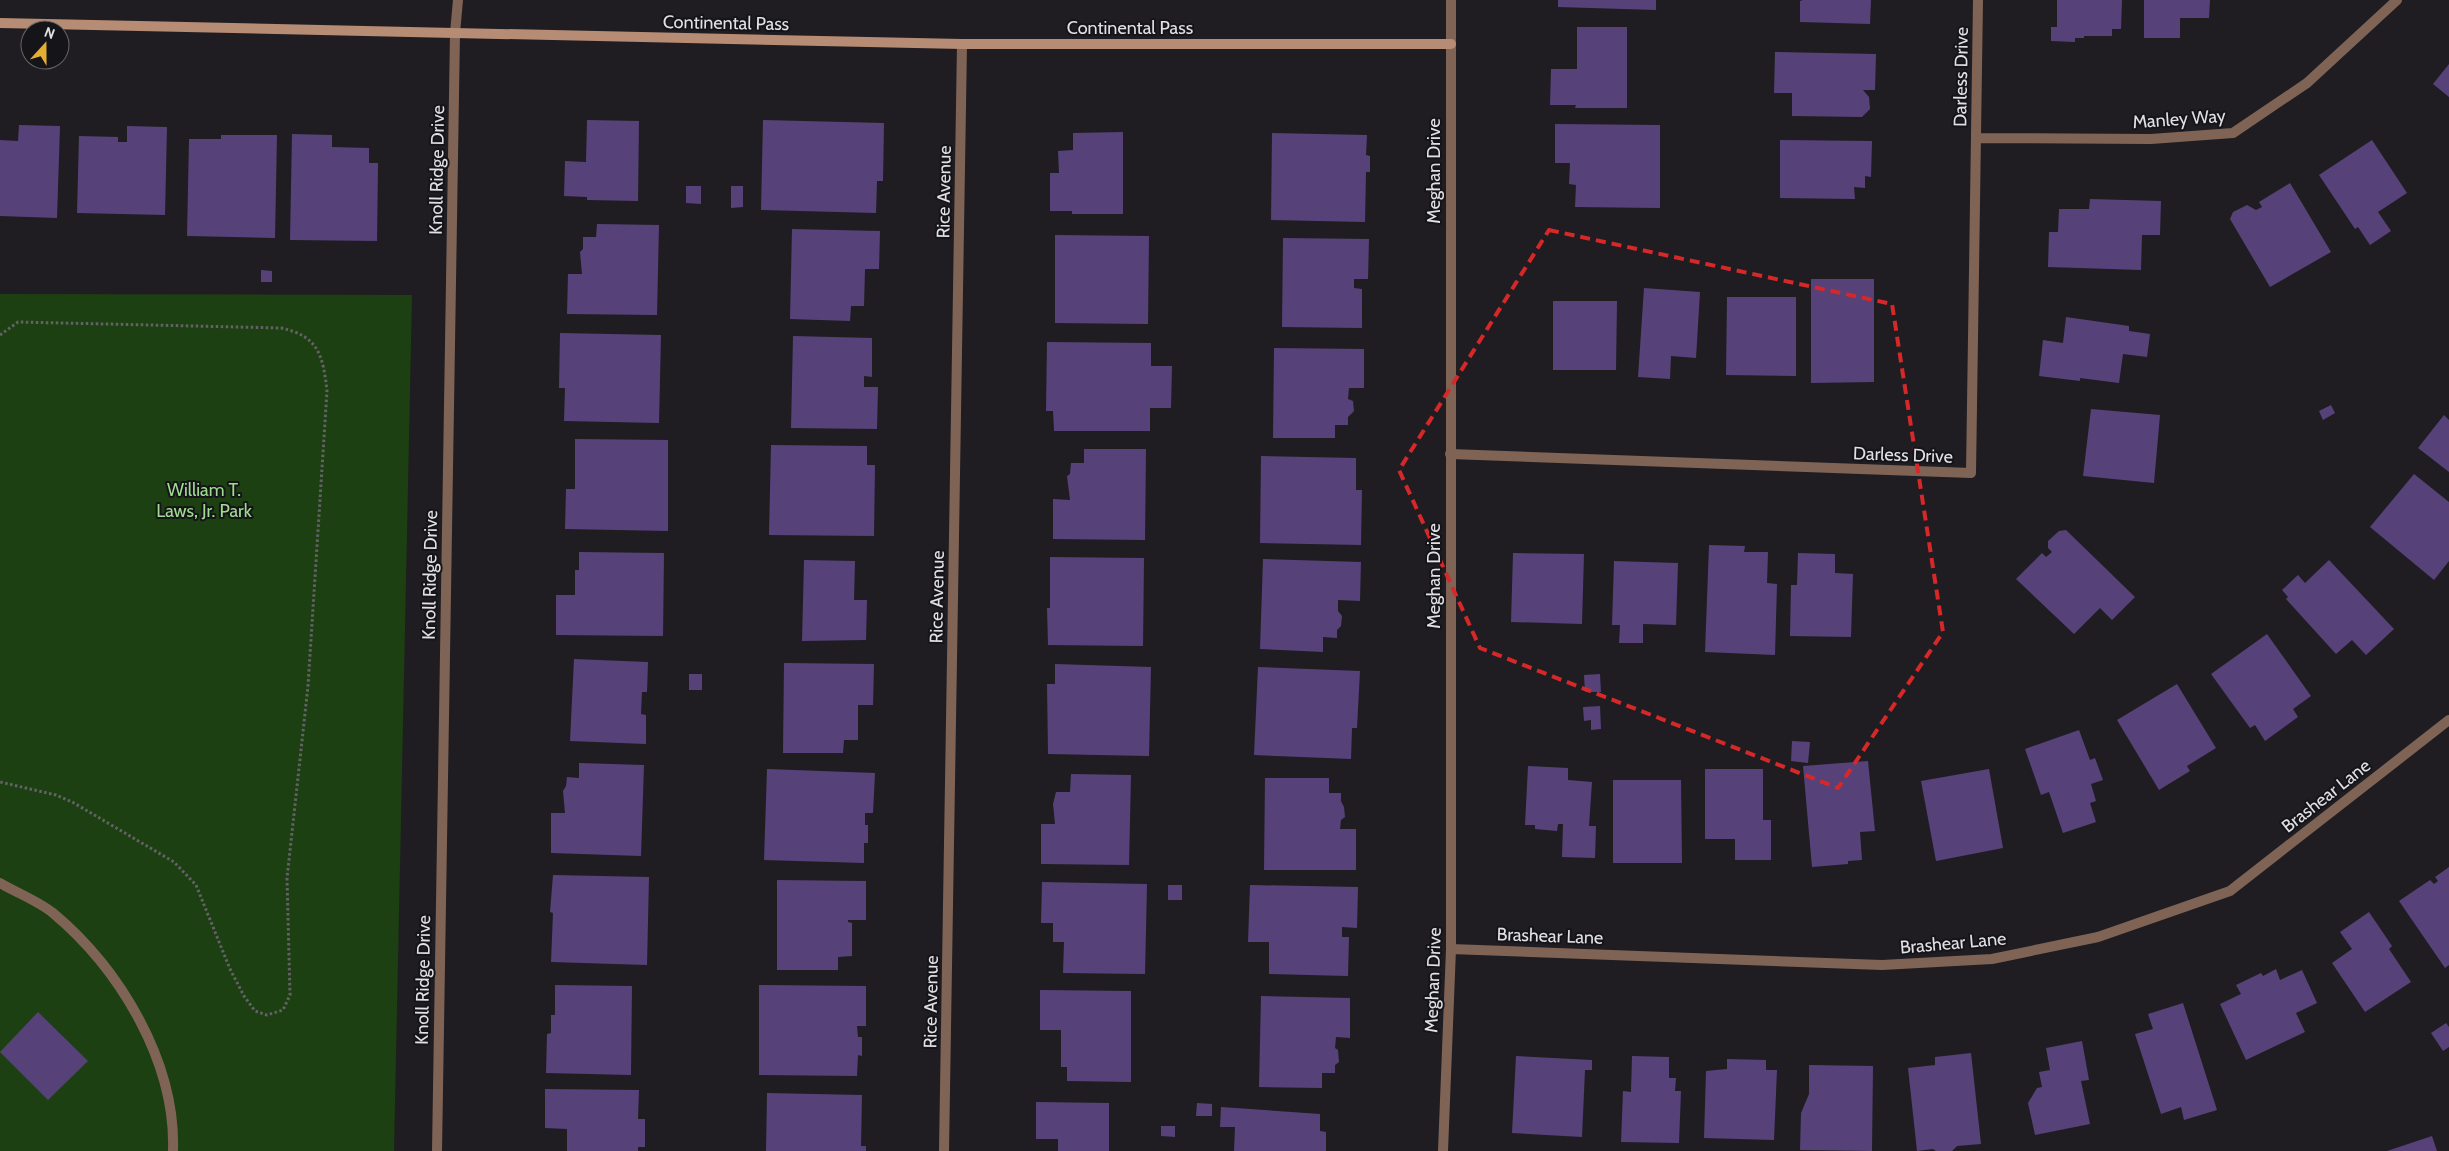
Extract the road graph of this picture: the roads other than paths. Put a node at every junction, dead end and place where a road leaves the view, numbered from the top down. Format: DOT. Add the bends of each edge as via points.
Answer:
graph roads {
  1 [pos="458,0"];
  2 [pos="1451,0"];
  3 [pos="1978,0"];
  4 [pos="2397,0"];
  5 [pos="0,23"];
  6 [pos="455,33"];
  7 [pos="962,44"];
  8 [pos="1451,44"];
  9 [pos="1976,138"];
  10 [pos="1450,454"];
  11 [pos="2449,720"];
  12 [pos="0,883"];
  13 [pos="1451,949"];
  14 [pos="173,1151"];
  15 [pos="437,1151"];
  16 [pos="944,1151"];
  17 [pos="1444,1151"];
  1 -- 6 [label="street, Knoll Ridge Drive"];
  2 -- 8 [label="street, Meghan Drive"];
  3 -- 9 [label="street, Darless Drive"];
  4 -- 9 [label="street, Manley Way" via="2307,82 2233,133 2151,139"];
  5 -- 6 [label="street, Continental Pass"];
  6 -- 7 [label="street, Continental Pass"];
  6 -- 15 [label="street, Knoll Ridge Drive"];
  7 -- 8 [label="street, Continental Pass"];
  7 -- 16 [label="street, Rice Avenue"];
  8 -- 10 [label="street, Meghan Drive"];
  9 -- 10 [label="street, Darless Drive" via="1971,474"];
  10 -- 13 [label="street, Meghan Drive"];
  11 -- 13 [label="street, Brashear Lane" via="2230,891 2098,938 1992,960 1882,965"];
  12 -- 14 [label="street" via="52,913 102,962 142,1022 167,1091 174,1133"];
  13 -- 17 [label="street, Meghan Drive"];
}
